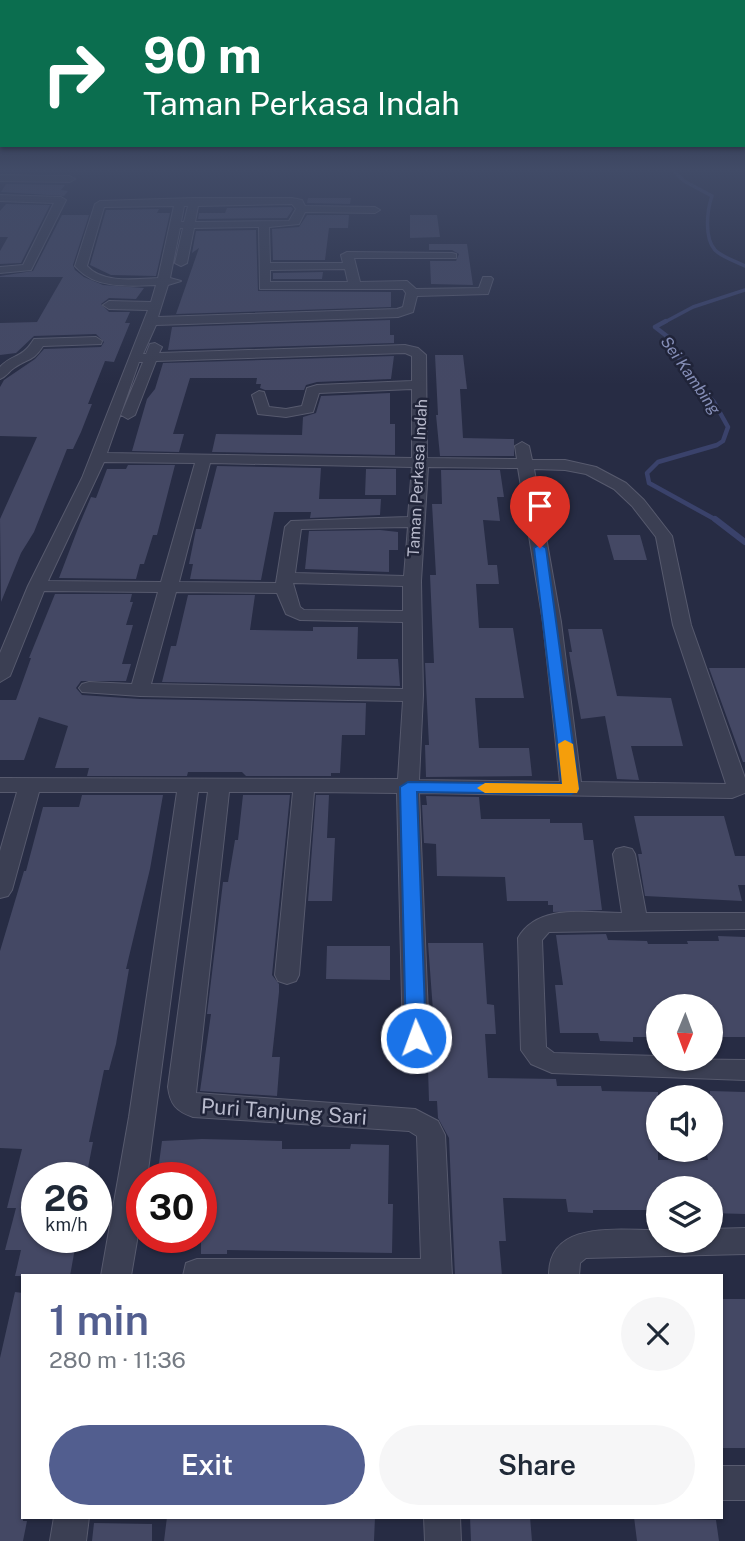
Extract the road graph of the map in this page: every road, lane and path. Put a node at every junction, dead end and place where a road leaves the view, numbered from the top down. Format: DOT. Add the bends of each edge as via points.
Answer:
graph roads {
  1 [pos="40,242"];
  2 [pos="88,242"];
  3 [pos="171,242"];
  4 [pos="186,242"];
  5 [pos="264,242"];
  6 [pos="452,257"];
  7 [pos="349,266"];
  8 [pos="264,267"];
  9 [pos="0,270"];
  10 [pos="487,279"];
  11 [pos="163,281"];
  12 [pos="177,281"];
  13 [pos="355,285"];
  14 [pos="412,293"];
  15 [pos="109,305"];
  16 [pos="156,306"];
  17 [pos="158,321"];
  18 [pos="96,341"];
  19 [pos="142,358"];
  20 [pos="0,375"];
  21 [pos="421,385"];
  22 [pos="259,395"];
  23 [pos="525,461"];
  24 [pos="202,463"];
  25 [pos="100,464"];
  26 [pos="420,466"];
  27 [pos="415,522"];
  28 [pos="412,581"];
  29 [pos="284,583"];
  30 [pos="37,586"];
  31 [pos="169,588"];
  32 [pos="411,617"];
  33 [pos="0,676"];
  34 [pos="89,688"];
  35 [pos="140,690"];
  36 [pos="414,695"];
  37 [pos="0,785"];
  38 [pos="30,785"];
  39 [pos="219,786"];
  40 [pos="304,786"];
  41 [pos="188,787"];
  42 [pos="408,787"];
  43 [pos="571,789"];
  44 [pos="624,853"];
  45 [pos="0,890"];
  46 [pos="635,921"];
  47 [pos="745,921"];
  48 [pos="287,975"];
  49 [pos="416,1038"];
  50 [pos="745,1070"];
  51 [pos="745,1241"];
  52 [pos="197,1273"];
  53 [pos="117,1274"];
  54 [pos="437,1274"];
  55 [pos="564,1274"];
  56 [pos="723,1483"];
  57 [pos="745,1483"];
  58 [pos="72,1519"];
  59 [pos="442,1519"];
  60 [pos="68,1541"];
  61 [pos="443,1541"];
  1 -- 9 [label="street" via="27,268"];
  2 -- 11 [label="street" via="81,266 91,276 104,281"];
  3 -- 11 [label="street"];
  4 -- 12 [label="street"];
  5 -- 8 [label="street"];
  6 -- 7 [label="street" via="352,255 346,257"];
  7 -- 8 [label="street"];
  7 -- 13 [label="street"];
  8 -- 13 [label="street" via="268,288"];
  10 -- 14 [label="street" via="484,291"];
  11 -- 12 [label="street"];
  11 -- 16 [label="street"];
  12 -- 17 [label="street"];
  13 -- 14 [label="street" via="407,285"];
  14 -- 17 [label="street" via="409,309 398,313"];
  15 -- 16 [label="street"];
  16 -- 17 [label="street"];
  17 -- 19 [label="street"];
  18 -- 20 [label="street" via="39,342 30,356 9,365"];
  19 -- 21 [label="street, Taman Perkasa Indah" via="410,350 419,355"];
  19 -- 25 [label="street"];
  21 -- 22 [label="street" via="317,389 312,391 308,409 286,413 263,411"];
  21 -- 26 [label="street, Taman Perkasa Indah"];
  23 -- 26 [label="street" via="482,467"];
  23 -- 43 [label="street" via="552,622"];
  23 -- 43 [label="street" via="572,475 591,471 620,486 664,536 682,625 738,788"];
  24 -- 25 [label="street"];
  24 -- 26 [label="street"];
  24 -- 31 [label="street"];
  25 -- 30 [label="street"];
  26 -- 27 [label="street, Taman Perkasa Indah"];
  27 -- 28 [label="street, Taman Perkasa Indah"];
  27 -- 29 [label="street" via="297,524"];
  28 -- 29 [label="street"];
  28 -- 32 [label="street, Taman Perkasa Indah"];
  29 -- 31 [label="street"];
  29 -- 32 [label="street" via="292,610 300,615"];
  30 -- 31 [label="street"];
  30 -- 33 [label="street"];
  31 -- 35 [label="street"];
  32 -- 36 [label="street, Taman Perkasa Indah"];
  34 -- 35 [label="street"];
  35 -- 36 [label="street"];
  36 -- 42 [label="street, Taman Perkasa Indah"];
  37 -- 38 [label="street"];
  38 -- 41 [label="street"];
  38 -- 45 [label="street"];
  39 -- 40 [label="street"];
  39 -- 41 [label="street"];
  39 -- 54 [label="street, Puri Tanjung Sari" via="183,1099 193,1106 422,1123 431,1135"];
  40 -- 42 [label="street"];
  40 -- 48 [label="street"];
  41 -- 53 [label="street"];
  42 -- 43 [label="street"];
  42 -- 49 [label="street, Taman Perkasa Indah"];
  44 -- 46 [label="street"];
  46 -- 47 [label="street"];
  46 -- 50 [label="street" via="552,922 532,933 536,1055 552,1063"];
  51 -- 55 [label="street" via="583,1245 568,1254"];
  52 -- 54 [label="street"];
  56 -- 57 [label="street"];
  58 -- 60 [label="street"];
  59 -- 61 [label="street"];
}
